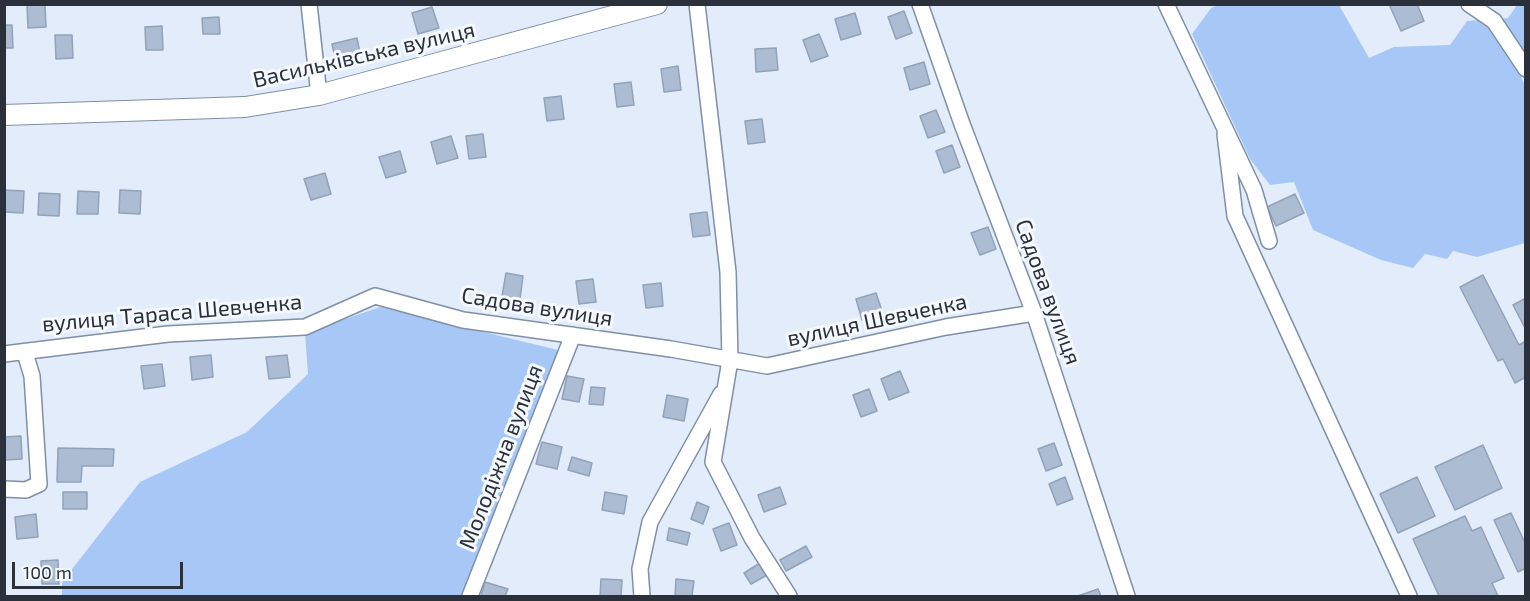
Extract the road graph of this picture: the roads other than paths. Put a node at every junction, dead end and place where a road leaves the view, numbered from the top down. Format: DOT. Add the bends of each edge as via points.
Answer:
graph roads {
  1 [pos="309,4"];
  2 [pos="657,4"];
  3 [pos="697,4"];
  4 [pos="920,4"];
  5 [pos="1166,4"];
  6 [pos="1469,4"];
  7 [pos="1526,69"];
  8 [pos="319,95"];
  9 [pos="4,115"];
  10 [pos="1225,134"];
  11 [pos="1269,241"];
  12 [pos="375,296"];
  13 [pos="1034,313"];
  14 [pos="573,335"];
  15 [pos="25,353"];
  16 [pos="4,354"];
  17 [pos="730,360"];
  18 [pos="725,389"];
  19 [pos="685,456"];
  20 [pos="713,462"];
  21 [pos="4,489"];
  22 [pos="470,597"];
  23 [pos="642,597"];
  24 [pos="789,597"];
  25 [pos="1127,597"];
  26 [pos="1409,597"];
  1 -- 8 [label="street"];
  2 -- 8 [label="main road, Васильківська вулиця"];
  3 -- 17 [label="street" via="728,272"];
  4 -- 13 [label="street, Садова вулиця"];
  5 -- 10 [label="street"];
  6 -- 7 [label="street" via="1494,21"];
  8 -- 9 [label="main road, Васильківська вулиця" via="245,108"];
  10 -- 11 [label="street" via="1254,190"];
  10 -- 26 [label="street" via="1235,216"];
  12 -- 14 [label="street, Садова вулиця" via="463,320"];
  12 -- 15 [label="street, вулиця Тараса Шевченка" via="305,327 168,334 31,349"];
  13 -- 17 [label="street, вулиця Шевченка" via="946,327 767,366"];
  13 -- 25 [label="street, Садова вулиця"];
  14 -- 17 [label="street, Садова вулиця"];
  14 -- 22 [label="street, Молодіжна вулиця"];
  15 -- 16 [label="street, вулиця Тараса Шевченка"];
  15 -- 21 [label="street" via="32,376 39,484 26,490"];
  17 -- 18 [label="street"];
  18 -- 19 [label="street"];
  18 -- 20 [label="street"];
  19 -- 20 [label="street"];
  19 -- 23 [label="street" via="650,522 640,569"];
  20 -- 24 [label="street" via="752,538"];
}
